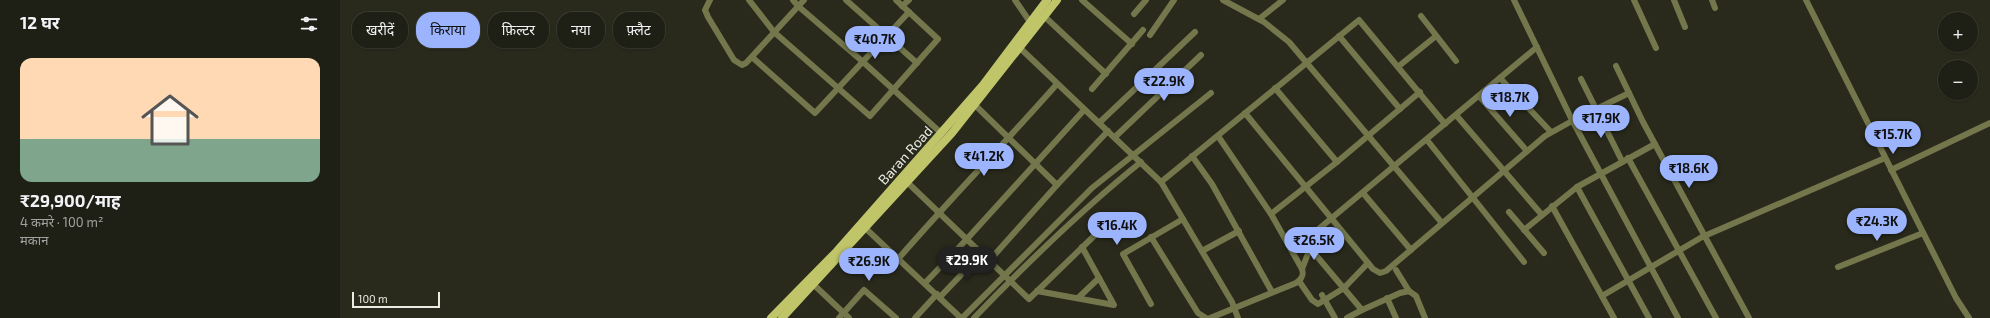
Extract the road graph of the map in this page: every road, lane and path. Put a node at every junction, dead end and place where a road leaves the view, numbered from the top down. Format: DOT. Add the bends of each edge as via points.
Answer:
graph roads {
  1 [pos="710,0"];
  2 [pos="749,0"];
  3 [pos="793,0"];
  4 [pos="804,0"];
  5 [pos="846,0"];
  6 [pos="896,0"];
  7 [pos="909,0"];
  8 [pos="1015,0"];
  9 [pos="1047,0"];
  10 [pos="1057,0"];
  11 [pos="1082,0"];
  12 [pos="1146,0"];
  13 [pos="1174,0"];
  14 [pos="1223,0"];
  15 [pos="1283,0"];
  16 [pos="1514,0"];
  17 [pos="1634,0"];
  18 [pos="1674,0"];
  19 [pos="1712,0"];
  20 [pos="1806,0"];
  21 [pos="798,6"];
  22 [pos="902,6"];
  23 [pos="1715,8"];
  24 [pos="908,12"];
  25 [pos="1134,14"];
  26 [pos="1044,16"];
  27 [pos="1421,16"];
  28 [pos="1259,20"];
  29 [pos="1030,22"];
  30 [pos="1685,27"];
  31 [pos="1143,30"];
  32 [pos="774,32"];
  33 [pos="1195,32"];
  34 [pos="886,35"];
  35 [pos="1150,35"];
  36 [pos="1339,36"];
  37 [pos="1436,36"];
  38 [pos="1132,44"];
  39 [pos="1536,47"];
  40 [pos="1020,48"];
  41 [pos="1656,48"];
  42 [pos="1201,55"];
  43 [pos="752,57"];
  44 [pos="862,61"];
  45 [pos="1456,61"];
  46 [pos="1307,62"];
  47 [pos="916,63"];
  48 [pos="1399,66"];
  49 [pos="1616,66"];
  50 [pos="1106,74"];
  51 [pos="1500,78"];
  52 [pos="1581,79"];
  53 [pos="1057,84"];
  54 [pos="838,87"];
  55 [pos="1275,88"];
  56 [pos="893,89"];
  57 [pos="1092,89"];
  58 [pos="1211,92"];
  59 [pos="1420,92"];
  60 [pos="1629,93"];
  61 [pos="1479,96"];
  62 [pos="974,105"];
  63 [pos="1400,109"];
  64 [pos="1596,109"];
  65 [pos="1084,110"];
  66 [pos="1245,113"];
  67 [pos="1456,116"];
  68 [pos="1572,121"];
  69 [pos="1099,123"];
  70 [pos="1990,123"];
  71 [pos="1445,124"];
  72 [pos="1108,131"];
  73 [pos="1551,132"];
  74 [pos="941,133"];
  75 [pos="1218,136"];
  76 [pos="1367,136"];
  77 [pos="1009,137"];
  78 [pos="1115,137"];
  79 [pos="1427,140"];
  80 [pos="1655,144"];
  81 [pos="1527,151"];
  82 [pos="1133,154"];
  83 [pos="1192,156"];
  84 [pos="1884,158"];
  85 [pos="1625,159"];
  86 [pos="1141,162"];
  87 [pos="1337,162"];
  88 [pos="1036,164"];
  89 [pos="1395,167"];
  90 [pos="1891,170"];
  91 [pos="1504,171"];
  92 [pos="1600,173"];
  93 [pos="906,182"];
  94 [pos="1161,182"];
  95 [pos="1057,185"];
  96 [pos="1577,187"];
  97 [pos="1305,188"];
  98 [pos="1363,193"];
  99 [pos="1473,197"];
  100 [pos="1552,206"];
  101 [pos="1509,212"];
  102 [pos="937,213"];
  103 [pos="1270,214"];
  104 [pos="1542,215"];
  105 [pos="1183,219"];
  106 [pos="1331,219"];
  107 [pos="1442,223"];
  108 [pos="863,225"];
  109 [pos="1524,230"];
  110 [pos="1239,231"];
  111 [pos="1923,233"];
  112 [pos="1095,235"];
  113 [pos="1704,236"];
  114 [pos="1151,237"];
  115 [pos="966,240"];
  116 [pos="1311,246"];
  117 [pos="1082,247"];
  118 [pos="1411,250"];
  119 [pos="1202,251"];
  120 [pos="1678,251"];
  121 [pos="1544,253"];
  122 [pos="981,254"];
  123 [pos="898,258"];
  124 [pos="989,261"];
  125 [pos="1524,262"];
  126 [pos="1368,263"];
  127 [pos="1652,267"];
  128 [pos="1838,267"];
  129 [pos="1302,269"];
  130 [pos="1396,270"];
  131 [pos="1004,275"];
  132 [pos="1099,278"];
  133 [pos="1010,280"];
  134 [pos="1628,280"];
  135 [pos="1299,281"];
  136 [pos="925,283"];
  137 [pos="813,284"];
  138 [pos="1344,288"];
  139 [pos="1037,291"];
  140 [pos="1409,291"];
  141 [pos="1272,292"];
  142 [pos="938,295"];
  143 [pos="1602,296"];
  144 [pos="1078,298"];
  145 [pos="1323,298"];
  146 [pos="1387,298"];
  147 [pos="1151,304"];
  148 [pos="1234,308"];
  149 [pos="1360,311"];
  150 [pos="843,313"];
  151 [pos="771,318"];
  152 [pos="782,318"];
  153 [pos="839,318"];
  154 [pos="849,318"];
  155 [pos="896,318"];
  156 [pos="915,318"];
  157 [pos="962,318"];
  158 [pos="974,318"];
  159 [pos="1206,318"];
  160 [pos="1210,318"];
  161 [pos="1238,318"];
  162 [pos="1335,318"];
  163 [pos="1347,318"];
  164 [pos="1362,318"];
  165 [pos="1396,318"];
  166 [pos="1425,318"];
  167 [pos="1614,318"];
  168 [pos="1649,318"];
  169 [pos="1678,318"];
  170 [pos="1716,318"];
  171 [pos="1749,318"];
  172 [pos="1969,318"];
  1 -- 43 [label="street" via="706,10 708,17 734,60 742,65"];
  2 -- 32 [label="street"];
  3 -- 21 [label="street"];
  4 -- 21 [label="street"];
  5 -- 34 [label="street"];
  6 -- 22 [label="street"];
  7 -- 22 [label="street"];
  8 -- 29 [label="street"];
  9 -- 29 [label="main road, Baran Road"];
  10 -- 26 [label="main road, Baran Road"];
  11 -- 38 [label="street"];
  12 -- 25 [label="street"];
  13 -- 35 [label="street"];
  14 -- 28 [label="street"];
  15 -- 28 [label="street"];
  16 -- 39 [label="street"];
  17 -- 41 [label="street"];
  18 -- 30 [label="street"];
  19 -- 23 [label="street"];
  20 -- 84 [label="street"];
  21 -- 32 [label="street"];
  21 -- 44 [label="street"];
  22 -- 24 [label="street"];
  24 -- 34 [label="street"];
  24 -- 47 [label="street" via="938,39"];
  26 -- 40 [label="main road, Baran Road"];
  26 -- 50 [label="street"];
  27 -- 37 [label="street"];
  28 -- 46 [label="street" via="1280,34"];
  29 -- 74 [label="main road, Baran Road" via="983,84"];
  31 -- 38 [label="street"];
  32 -- 43 [label="street"];
  32 -- 54 [label="street"];
  33 -- 69 [label="street"];
  34 -- 44 [label="street"];
  34 -- 47 [label="street"];
  36 -- 46 [label="street"];
  36 -- 48 [label="street" via="1359,20"];
  36 -- 63 [label="street"];
  37 -- 45 [label="street"];
  37 -- 48 [label="street"];
  38 -- 50 [label="street"];
  39 -- 51 [label="street"];
  39 -- 68 [label="street"];
  40 -- 53 [label="street"];
  40 -- 62 [label="main road, Baran Road"];
  42 -- 78 [label="street"];
  43 -- 54 [label="street" via="815,113"];
  44 -- 54 [label="street"];
  44 -- 56 [label="street"];
  46 -- 55 [label="street"];
  46 -- 76 [label="street"];
  47 -- 56 [label="street"];
  48 -- 59 [label="street"];
  49 -- 60 [label="street"];
  50 -- 57 [label="street"];
  51 -- 61 [label="street"];
  51 -- 73 [label="street"];
  52 -- 64 [label="street"];
  53 -- 65 [label="street"];
  53 -- 77 [label="street"];
  54 -- 56 [label="street" via="870,116"];
  55 -- 66 [label="street"];
  55 -- 87 [label="street"];
  56 -- 74 [label="street"];
  58 -- 82 [label="street"];
  59 -- 63 [label="street"];
  59 -- 71 [label="street"];
  60 -- 64 [label="street"];
  60 -- 80 [label="street"];
  61 -- 67 [label="street"];
  61 -- 81 [label="street"];
  62 -- 77 [label="street"];
  62 -- 93 [label="main road, Baran Road" via="952,133"];
  63 -- 76 [label="street"];
  64 -- 68 [label="street"];
  64 -- 85 [label="street"];
  65 -- 69 [label="street"];
  65 -- 88 [label="street"];
  66 -- 75 [label="street"];
  66 -- 97 [label="street"];
  67 -- 71 [label="street"];
  67 -- 91 [label="street"];
  68 -- 73 [label="street"];
  68 -- 92 [label="street"];
  69 -- 72 [label="street"];
  70 -- 90 [label="street"];
  71 -- 79 [label="street"];
  72 -- 78 [label="street"];
  72 -- 95 [label="street"];
  73 -- 81 [label="street"];
  74 -- 108 [label="main road, Baran Road"];
  75 -- 83 [label="street"];
  75 -- 103 [label="street"];
  76 -- 87 [label="street"];
  76 -- 89 [label="street"];
  77 -- 88 [label="street"];
  77 -- 102 [label="street"];
  78 -- 82 [label="street"];
  79 -- 89 [label="street"];
  79 -- 99 [label="street"];
  80 -- 85 [label="street"];
  80 -- 113 [label="street"];
  81 -- 91 [label="street"];
  82 -- 86 [label="street"];
  82 -- 131 [label="street" via="1092,188"];
  83 -- 94 [label="street"];
  83 -- 110 [label="street" via="1212,184"];
  84 -- 90 [label="street"];
  84 -- 113 [label="street"];
  85 -- 92 [label="street"];
  85 -- 120 [label="street"];
  86 -- 94 [label="street"];
  86 -- 133 [label="street" via="1082,211"];
  87 -- 97 [label="street"];
  88 -- 95 [label="street"];
  88 -- 115 [label="street"];
  89 -- 98 [label="street"];
  89 -- 107 [label="street"];
  90 -- 111 [label="street"];
  91 -- 99 [label="street"];
  91 -- 104 [label="street"];
  92 -- 96 [label="street"];
  92 -- 127 [label="street"];
  93 -- 102 [label="street"];
  93 -- 108 [label="main road, Baran Road"];
  94 -- 105 [label="street"];
  95 -- 124 [label="street"];
  96 -- 100 [label="street"];
  96 -- 134 [label="street"];
  97 -- 103 [label="street"];
  97 -- 106 [label="street"];
  98 -- 106 [label="street"];
  98 -- 118 [label="street"];
  99 -- 107 [label="street"];
  99 -- 125 [label="street"];
  100 -- 104 [label="street"];
  100 -- 143 [label="street"];
  101 -- 109 [label="street"];
  102 -- 115 [label="street"];
  102 -- 123 [label="street"];
  103 -- 129 [label="street"];
  104 -- 109 [label="street"];
  105 -- 114 [label="street"];
  105 -- 119 [label="street"];
  106 -- 116 [label="street" via="1312,235"];
  106 -- 126 [label="street"];
  107 -- 118 [label="street"];
  108 -- 123 [label="street"];
  108 -- 137 [label="main road, Baran Road"];
  108 -- 151 [label="main road, Baran Road"];
  109 -- 121 [label="street"];
  110 -- 119 [label="street"];
  110 -- 141 [label="street"];
  111 -- 128 [label="street"];
  111 -- 172 [label="street"];
  112 -- 117 [label="street"];
  113 -- 120 [label="street"];
  113 -- 171 [label="street"];
  114 -- 147 [label="street" via="1123,254"];
  114 -- 159 [label="street" via="1198,313"];
  115 -- 122 [label="street"];
  115 -- 136 [label="street"];
  116 -- 129 [label="street"];
  116 -- 138 [label="street"];
  117 -- 132 [label="street"];
  117 -- 139 [label="street"];
  118 -- 126 [label="street" via="1382,273 1376,272"];
  119 -- 148 [label="street"];
  120 -- 127 [label="street"];
  120 -- 170 [label="street"];
  122 -- 124 [label="street"];
  122 -- 142 [label="street"];
  123 -- 136 [label="street"];
  124 -- 131 [label="street"];
  126 -- 138 [label="street"];
  127 -- 134 [label="street"];
  127 -- 169 [label="street"];
  129 -- 135 [label="street"];
  130 -- 140 [label="street"];
  131 -- 133 [label="street"];
  131 -- 157 [label="street"];
  132 -- 144 [label="street"];
  132 -- 144 [label="street" via="1114,305"];
  133 -- 139 [label="street" via="1029,299"];
  133 -- 158 [label="street"];
  134 -- 143 [label="street"];
  134 -- 168 [label="street"];
  135 -- 141 [label="street"];
  135 -- 145 [label="street" via="1312,300 1318,304"];
  136 -- 142 [label="street"];
  137 -- 150 [label="street"];
  137 -- 152 [label="main road, Baran Road"];
  138 -- 145 [label="street"];
  138 -- 149 [label="street"];
  139 -- 144 [label="street"];
  140 -- 146 [label="street"];
  140 -- 166 [label="street" via="1416,296"];
  141 -- 148 [label="street"];
  142 -- 156 [label="street"];
  142 -- 157 [label="street"];
  143 -- 167 [label="street"];
  145 -- 162 [label="street"];
  146 -- 149 [label="street"];
  146 -- 165 [label="street"];
  148 -- 160 [label="street"];
  148 -- 161 [label="street"];
  149 -- 163 [label="street"];
  149 -- 164 [label="street"];
  150 -- 153 [label="street"];
  150 -- 154 [label="street"];
  150 -- 155 [label="street" via="864,290"];
}
